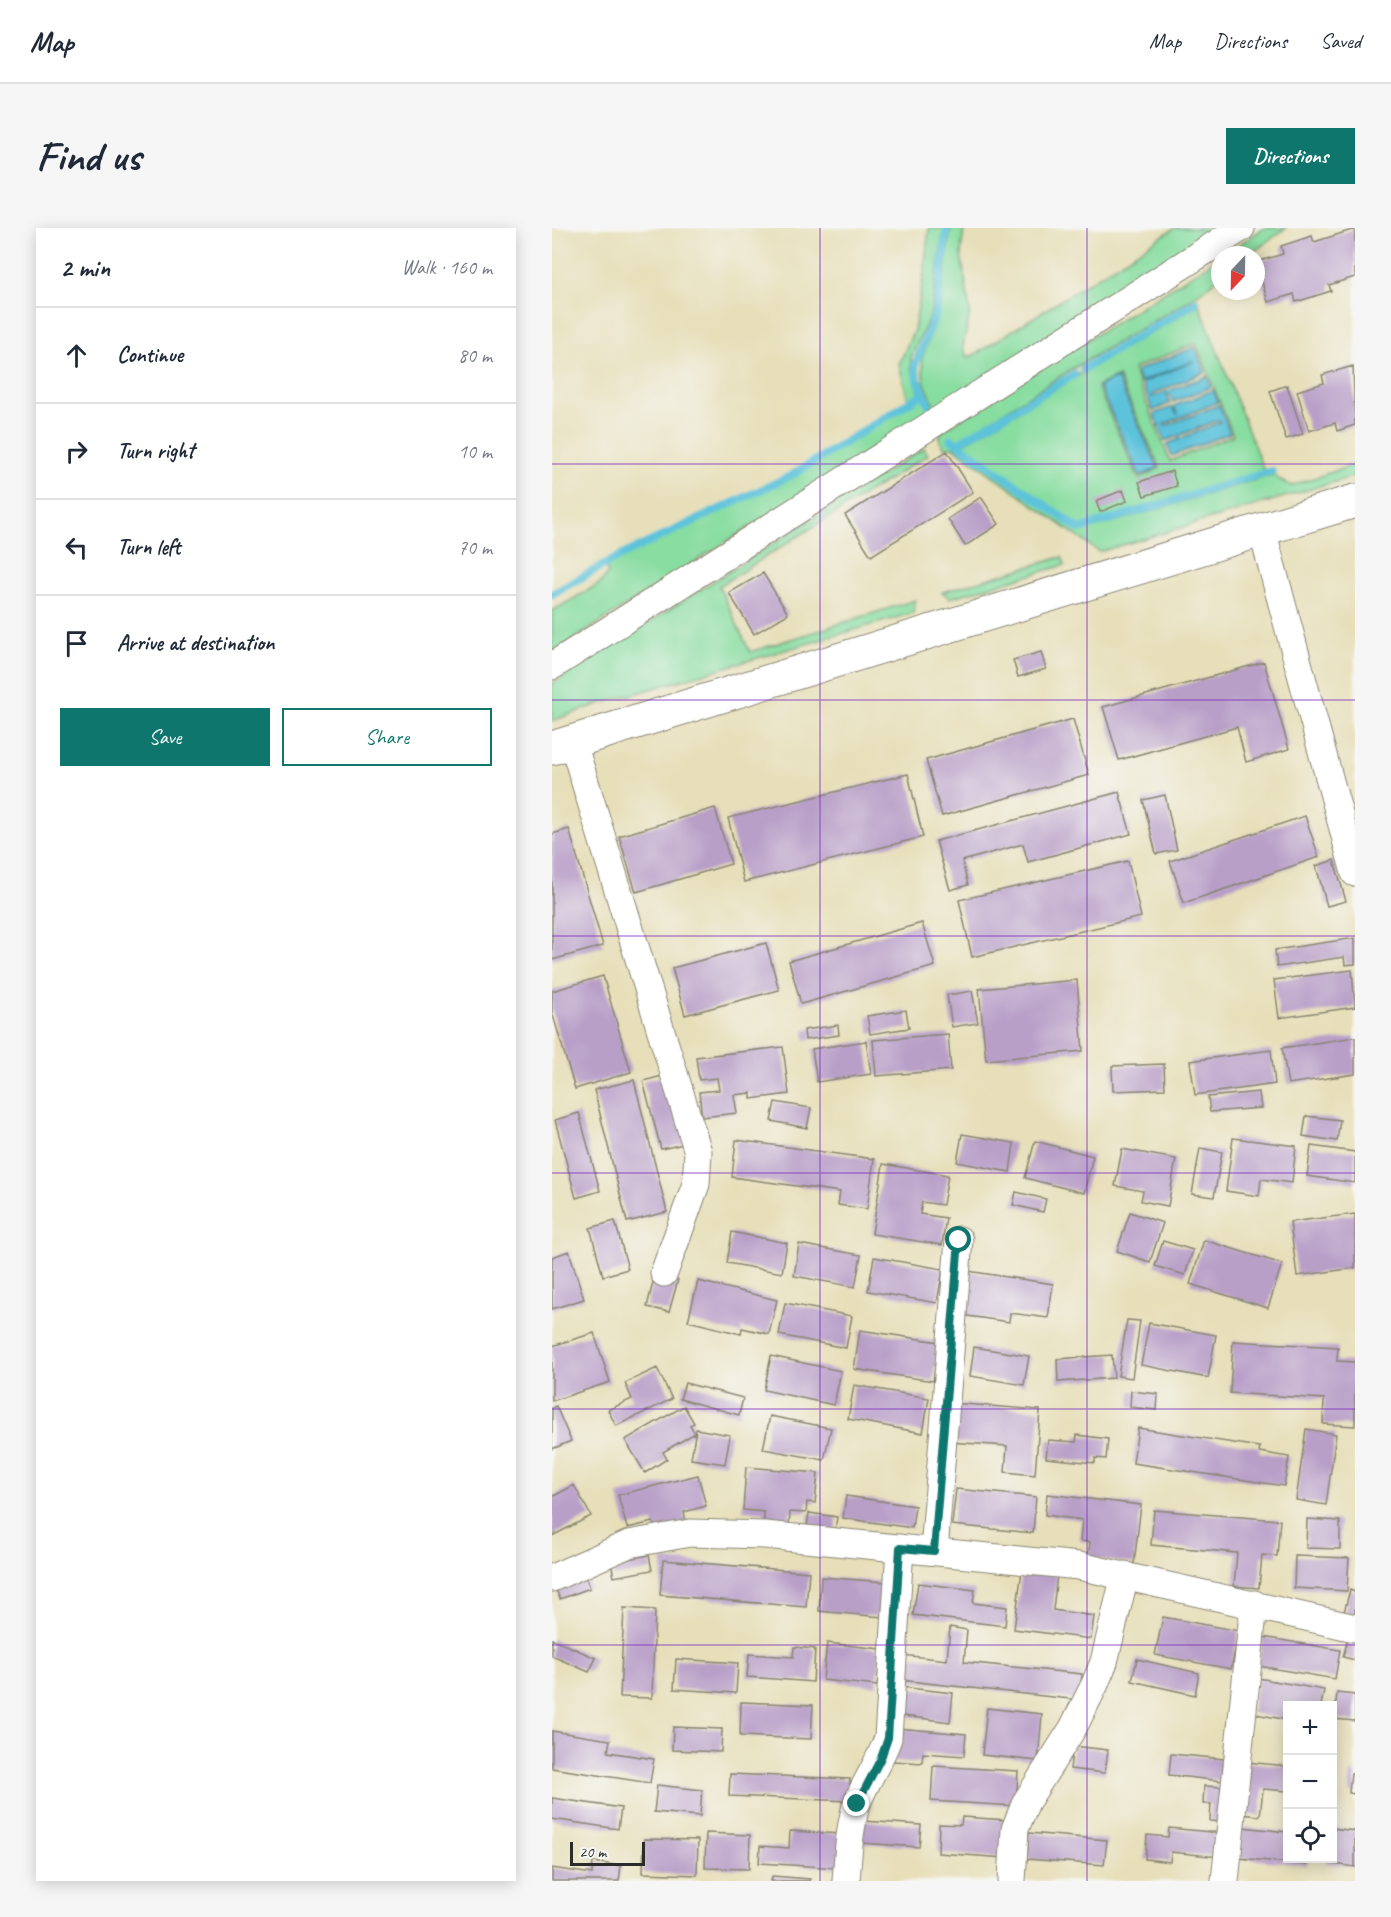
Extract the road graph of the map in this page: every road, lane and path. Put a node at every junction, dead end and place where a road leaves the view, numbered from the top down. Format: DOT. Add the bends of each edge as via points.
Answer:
graph roads {
  1 [pos="1241,228"];
  2 [pos="1355,501"];
  3 [pos="1262,530"];
  4 [pos="552,666"];
  5 [pos="562,746"];
  6 [pos="1355,873"];
  7 [pos="959,1240"];
  8 [pos="664,1273"];
  9 [pos="900,1548"];
  10 [pos="934,1551"];
  11 [pos="1125,1575"];
  12 [pos="552,1578"];
  13 [pos="1254,1604"];
  14 [pos="1355,1628"];
  15 [pos="846,1881"];
  16 [pos="1012,1881"];
  17 [pos="1225,1881"];
  1 -- 4 [label="street"];
  2 -- 3 [label="main road"];
  3 -- 5 [label="main road"];
  3 -- 6 [label="street"];
  5 -- 8 [label="street" via="698,1152 696,1184"];
  7 -- 10 [label="street"];
  9 -- 10 [label="street"];
  9 -- 12 [label="street" via="765,1535 690,1533 629,1544"];
  9 -- 15 [label="street" via="888,1738 857,1804"];
  10 -- 11 [label="street" via="1079,1566"];
  11 -- 13 [label="street"];
  11 -- 16 [label="street" via="1095,1684 1073,1728 1026,1802 1015,1829"];
  13 -- 14 [label="street"];
  13 -- 17 [label="street"];
}
